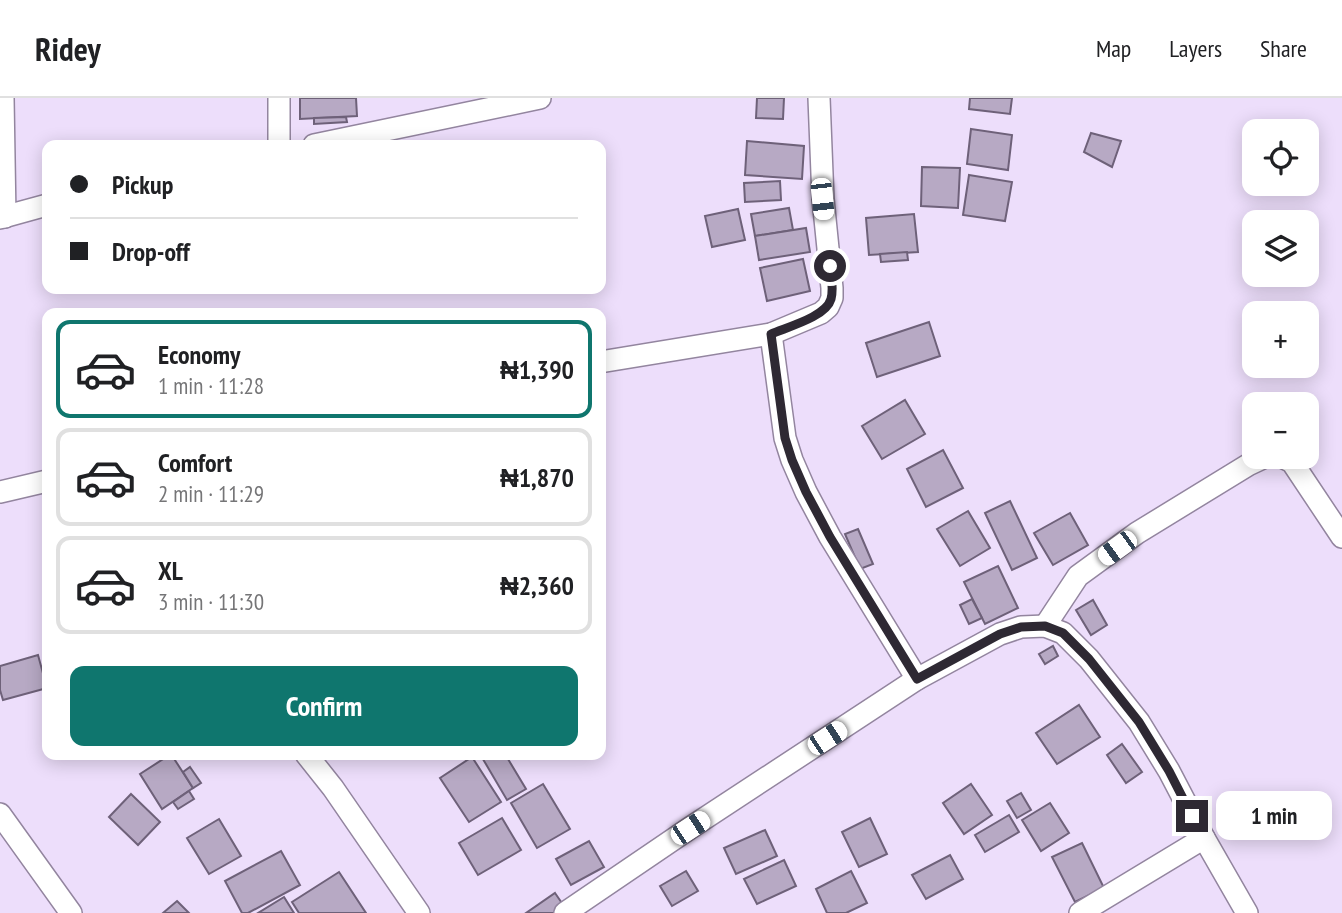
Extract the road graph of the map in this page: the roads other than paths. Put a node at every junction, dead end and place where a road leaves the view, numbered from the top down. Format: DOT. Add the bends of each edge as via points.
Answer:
graph roads {
  1 [pos="3,98"];
  2 [pos="279,98"];
  3 [pos="540,98"];
  4 [pos="819,98"];
  5 [pos="279,140"];
  6 [pos="338,140"];
  7 [pos="42,206"];
  8 [pos="3,218"];
  9 [pos="771,334"];
  10 [pos="606,361"];
  11 [pos="1242,468"];
  12 [pos="1297,469"];
  13 [pos="42,482"];
  14 [pos="0,492"];
  15 [pos="1342,537"];
  16 [pos="1045,626"];
  17 [pos="917,679"];
  18 [pos="311,760"];
  19 [pos="0,814"];
  20 [pos="1204,838"];
  21 [pos="71,913"];
  22 [pos="419,913"];
  23 [pos="565,913"];
  24 [pos="1080,913"];
  25 [pos="1247,913"];
  1 -- 8 [label="street"];
  2 -- 5 [label="street"];
  3 -- 6 [label="street"];
  4 -- 9 [label="street" via="822,199 832,298 821,313"];
  7 -- 8 [label="street"];
  9 -- 10 [label="street"];
  9 -- 17 [label="street" via="792,460 830,537"];
  11 -- 16 [label="street" via="1136,533 1079,576"];
  12 -- 15 [label="street"];
  13 -- 14 [label="street"];
  16 -- 17 [label="street" via="1000,634"];
  16 -- 20 [label="street" via="1063,633 1089,659 1139,722"];
  17 -- 23 [label="street"];
  18 -- 22 [label="street"];
  19 -- 21 [label="street"];
  20 -- 24 [label="street"];
  20 -- 25 [label="street"];
}
